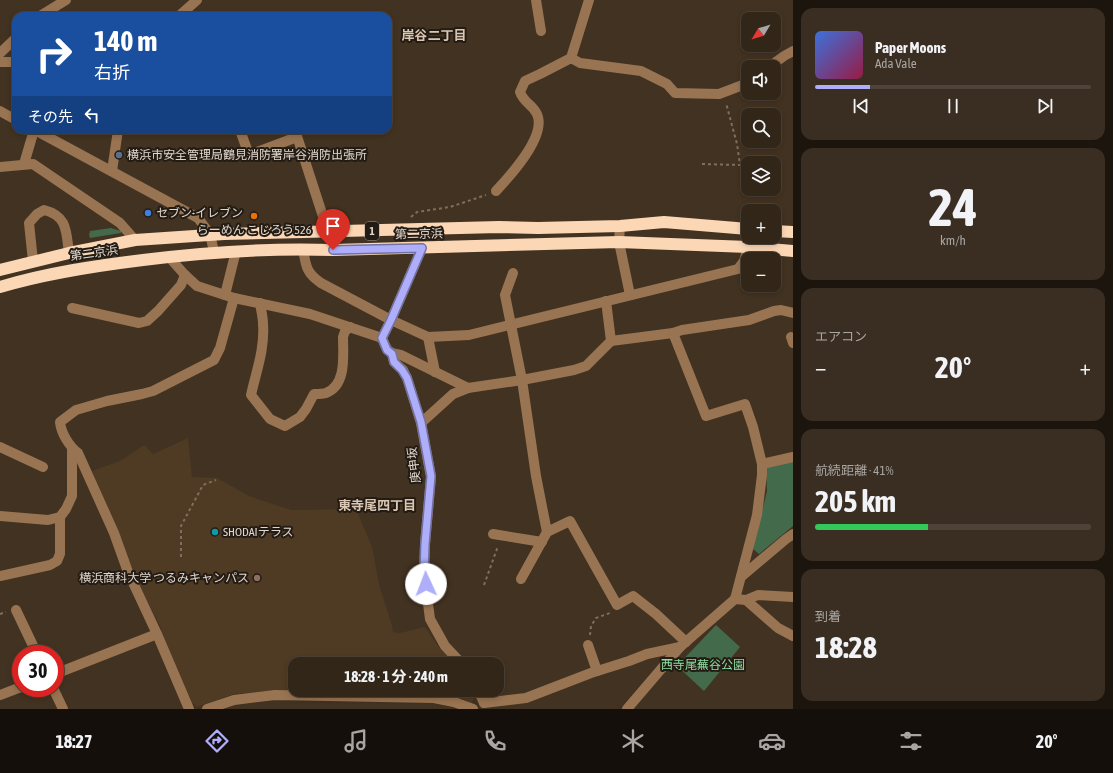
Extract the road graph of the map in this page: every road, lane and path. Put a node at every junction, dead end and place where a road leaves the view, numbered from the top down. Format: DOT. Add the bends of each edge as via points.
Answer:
graph roads {
  1 [pos="66,0"];
  2 [pos="197,0"];
  3 [pos="536,0"];
  4 [pos="589,0"];
  5 [pos="46,12"];
  6 [pos="184,12"];
  7 [pos="540,31"];
  8 [pos="12,42"];
  9 [pos="793,51"];
  10 [pos="0,53"];
  11 [pos="571,58"];
  12 [pos="779,60"];
  13 [pos="0,62"];
  14 [pos="12,62"];
  15 [pos="741,85"];
  16 [pos="722,92"];
  17 [pos="0,111"];
  18 [pos="12,118"];
  19 [pos="34,134"];
  20 [pos="43,134"];
  21 [pos="117,134"];
  22 [pos="241,134"];
  23 [pos="296,134"];
  24 [pos="24,164"];
  25 [pos="702,164"];
  26 [pos="0,167"];
  27 [pos="112,170"];
  28 [pos="496,191"];
  29 [pos="410,217"];
  30 [pos="620,226"];
  31 [pos="741,228"];
  32 [pos="781,231"];
  33 [pos="328,232"];
  34 [pos="793,232"];
  35 [pos="210,234"];
  36 [pos="135,240"];
  37 [pos="619,242"];
  38 [pos="748,247"];
  39 [pos="422,248"];
  40 [pos="303,249"];
  41 [pos="236,251"];
  42 [pos="793,251"];
  43 [pos="214,252"];
  44 [pos="69,253"];
  45 [pos="169,257"];
  46 [pos="33,261"];
  47 [pos="0,270"];
  48 [pos="513,272"];
  49 [pos="185,275"];
  50 [pos="0,287"];
  51 [pos="630,295"];
  52 [pos="230,296"];
  53 [pos="606,301"];
  54 [pos="260,303"];
  55 [pos="72,308"];
  56 [pos="786,312"];
  57 [pos="391,320"];
  58 [pos="511,325"];
  59 [pos="350,327"];
  60 [pos="673,333"];
  61 [pos="428,337"];
  62 [pos="382,338"];
  63 [pos="611,341"];
  64 [pos="392,354"];
  65 [pos="435,372"];
  66 [pos="522,380"];
  67 [pos="468,388"];
  68 [pos="421,422"];
  69 [pos="0,447"];
  70 [pos="72,449"];
  71 [pos="793,457"];
  72 [pos="762,464"];
  73 [pos="43,467"];
  74 [pos="216,480"];
  75 [pos="0,516"];
  76 [pos="60,517"];
  77 [pos="547,532"];
  78 [pos="793,534"];
  79 [pos="498,535"];
  80 [pos="542,542"];
  81 [pos="181,557"];
  82 [pos="0,576"];
  83 [pos="741,577"];
  84 [pos="521,579"];
  85 [pos="484,585"];
  86 [pos="793,597"];
  87 [pos="735,599"];
  88 [pos="746,600"];
  89 [pos="16,610"];
  90 [pos="614,611"];
  91 [pos="158,634"];
  92 [pos="793,636"];
  93 [pos="33,645"];
  94 [pos="588,645"];
  95 [pos="683,645"];
  96 [pos="455,657"];
  97 [pos="64,671"];
  98 [pos="597,671"];
  99 [pos="12,691"];
  100 [pos="0,696"];
  101 [pos="57,697"];
  102 [pos="483,706"];
  103 [pos="63,709"];
  104 [pos="189,709"];
  105 [pos="207,709"];
  106 [pos="473,709"];
  107 [pos="627,709"];
  1 -- 5 [label="street"];
  2 -- 6 [label="street"];
  3 -- 7 [label="street"];
  4 -- 11 [label="street"];
  8 -- 10 [label="street"];
  9 -- 12 [label="street"];
  11 -- 16 [label="street" via="580,63 641,71 667,84 675,93"];
  11 -- 28 [label="street" via="525,81 520,92 522,98 536,110 539,118 536,134 524,158"];
  13 -- 14 [label="street"];
  15 -- 16 [label="street"];
  16 -- 25 [label="path" via="734,130 740,165"];
  17 -- 18 [label="street"];
  19 -- 24 [label="street"];
  20 -- 27 [label="street"];
  21 -- 27 [label="street"];
  22 -- 23 [label="street" via="249,155"];
  23 -- 33 [label="street"];
  24 -- 26 [label="street"];
  24 -- 36 [label="street" via="33,164 120,223"];
  27 -- 35 [label="street" via="198,218"];
  28 -- 29 [label="path" via="450,207 417,212"];
  30 -- 31 [label="highway, 第二京浜 / 1" via="664,222"];
  30 -- 33 [label="highway, 第二京浜 / 1"];
  30 -- 37 [label="street"];
  32 -- 34 [label="highway"];
  33 -- 35 [label="highway, 第二京浜 / 1"];
  35 -- 36 [label="highway, 第二京浜 / 1"];
  35 -- 43 [label="street"];
  36 -- 44 [label="highway, 第二京浜 / 1"];
  37 -- 38 [label="highway, 第二京浜 / 1"];
  37 -- 39 [label="highway, 第二京浜 / 1"];
  37 -- 51 [label="street"];
  38 -- 42 [label="highway, 第二京浜 / 1"];
  38 -- 51 [label="street" via="744,261 738,269"];
  39 -- 40 [label="highway, 第二京浜 / 1"];
  39 -- 57 [label="street"];
  40 -- 41 [label="highway, 第二京浜 / 1"];
  40 -- 57 [label="street" via="306,269 312,277"];
  41 -- 43 [label="highway, 第二京浜 / 1"];
  41 -- 52 [label="street"];
  43 -- 45 [label="highway, 第二京浜 / 1"];
  44 -- 46 [label="highway, 第二京浜 / 1"];
  44 -- 46 [label="street" via="64,222 59,216 44,210 28,223"];
  45 -- 49 [label="street"];
  45 -- 50 [label="highway, 第二京浜 / 1" via="81,268"];
  46 -- 47 [label="highway, 第二京浜 / 1"];
  48 -- 58 [label="street" via="505,295"];
  49 -- 52 [label="street" via="197,286"];
  49 -- 55 [label="street" via="181,285 147,321 139,322"];
  51 -- 53 [label="street"];
  52 -- 54 [label="street"];
  52 -- 70 [label="street" via="220,348 214,360 153,391 76,410 60,422"];
  53 -- 58 [label="street"];
  53 -- 63 [label="street"];
  54 -- 59 [label="street" via="310,314"];
  54 -- 59 [label="street" via="264,324 263,343 251,395 270,419 285,426 300,417 314,394 326,394 334,388 341,377 343,336"];
  56 -- 60 [label="street" via="774,311 749,320"];
  57 -- 61 [label="street"];
  57 -- 62 [label="street"];
  58 -- 61 [label="street" via="469,335"];
  58 -- 66 [label="street"];
  59 -- 62 [label="street"];
  60 -- 63 [label="street"];
  60 -- 72 [label="street" via="706,416 745,404"];
  61 -- 65 [label="street"];
  62 -- 64 [label="street, 庚申坂" via="387,350"];
  63 -- 66 [label="street" via="586,366"];
  64 -- 65 [label="street" via="401,355"];
  64 -- 68 [label="street, 庚申坂" via="394,362 407,378"];
  65 -- 67 [label="street"];
  66 -- 67 [label="street"];
  66 -- 77 [label="street"];
  67 -- 68 [label="street" via="453,394"];
  68 -- 96 [label="street, 庚申坂" via="431,476 424,573 430,619 445,646"];
  69 -- 73 [label="street"];
  70 -- 76 [label="street" via="72,496"];
  70 -- 91 [label="street" via="78,453 114,533 128,572"];
  71 -- 72 [label="street"];
  72 -- 83 [label="street" via="757,515"];
  74 -- 81 [label="path" via="202,485 181,526"];
  75 -- 76 [label="street" via="48,520"];
  76 -- 82 [label="street" via="60,554 57,561 50,565"];
  77 -- 80 [label="street"];
  77 -- 95 [label="street" via="570,521 617,605 633,596 656,614"];
  78 -- 83 [label="street"];
  79 -- 80 [label="street"];
  79 -- 85 [label="path"];
  80 -- 84 [label="street"];
  83 -- 87 [label="street"];
  86 -- 88 [label="street" via="758,595"];
  87 -- 88 [label="street"];
  87 -- 95 [label="street"];
  88 -- 92 [label="street" via="778,628"];
  89 -- 93 [label="street"];
  90 -- 94 [label="path" via="596,618 591,626"];
  91 -- 97 [label="street"];
  91 -- 104 [label="street"];
  94 -- 98 [label="street"];
  95 -- 98 [label="street"];
  95 -- 107 [label="street"];
  98 -- 102 [label="street" via="526,698"];
  99 -- 100 [label="street"];
  101 -- 103 [label="street"];
  105 -- 106 [label="street" via="234,700 275,695 434,698"];
}
